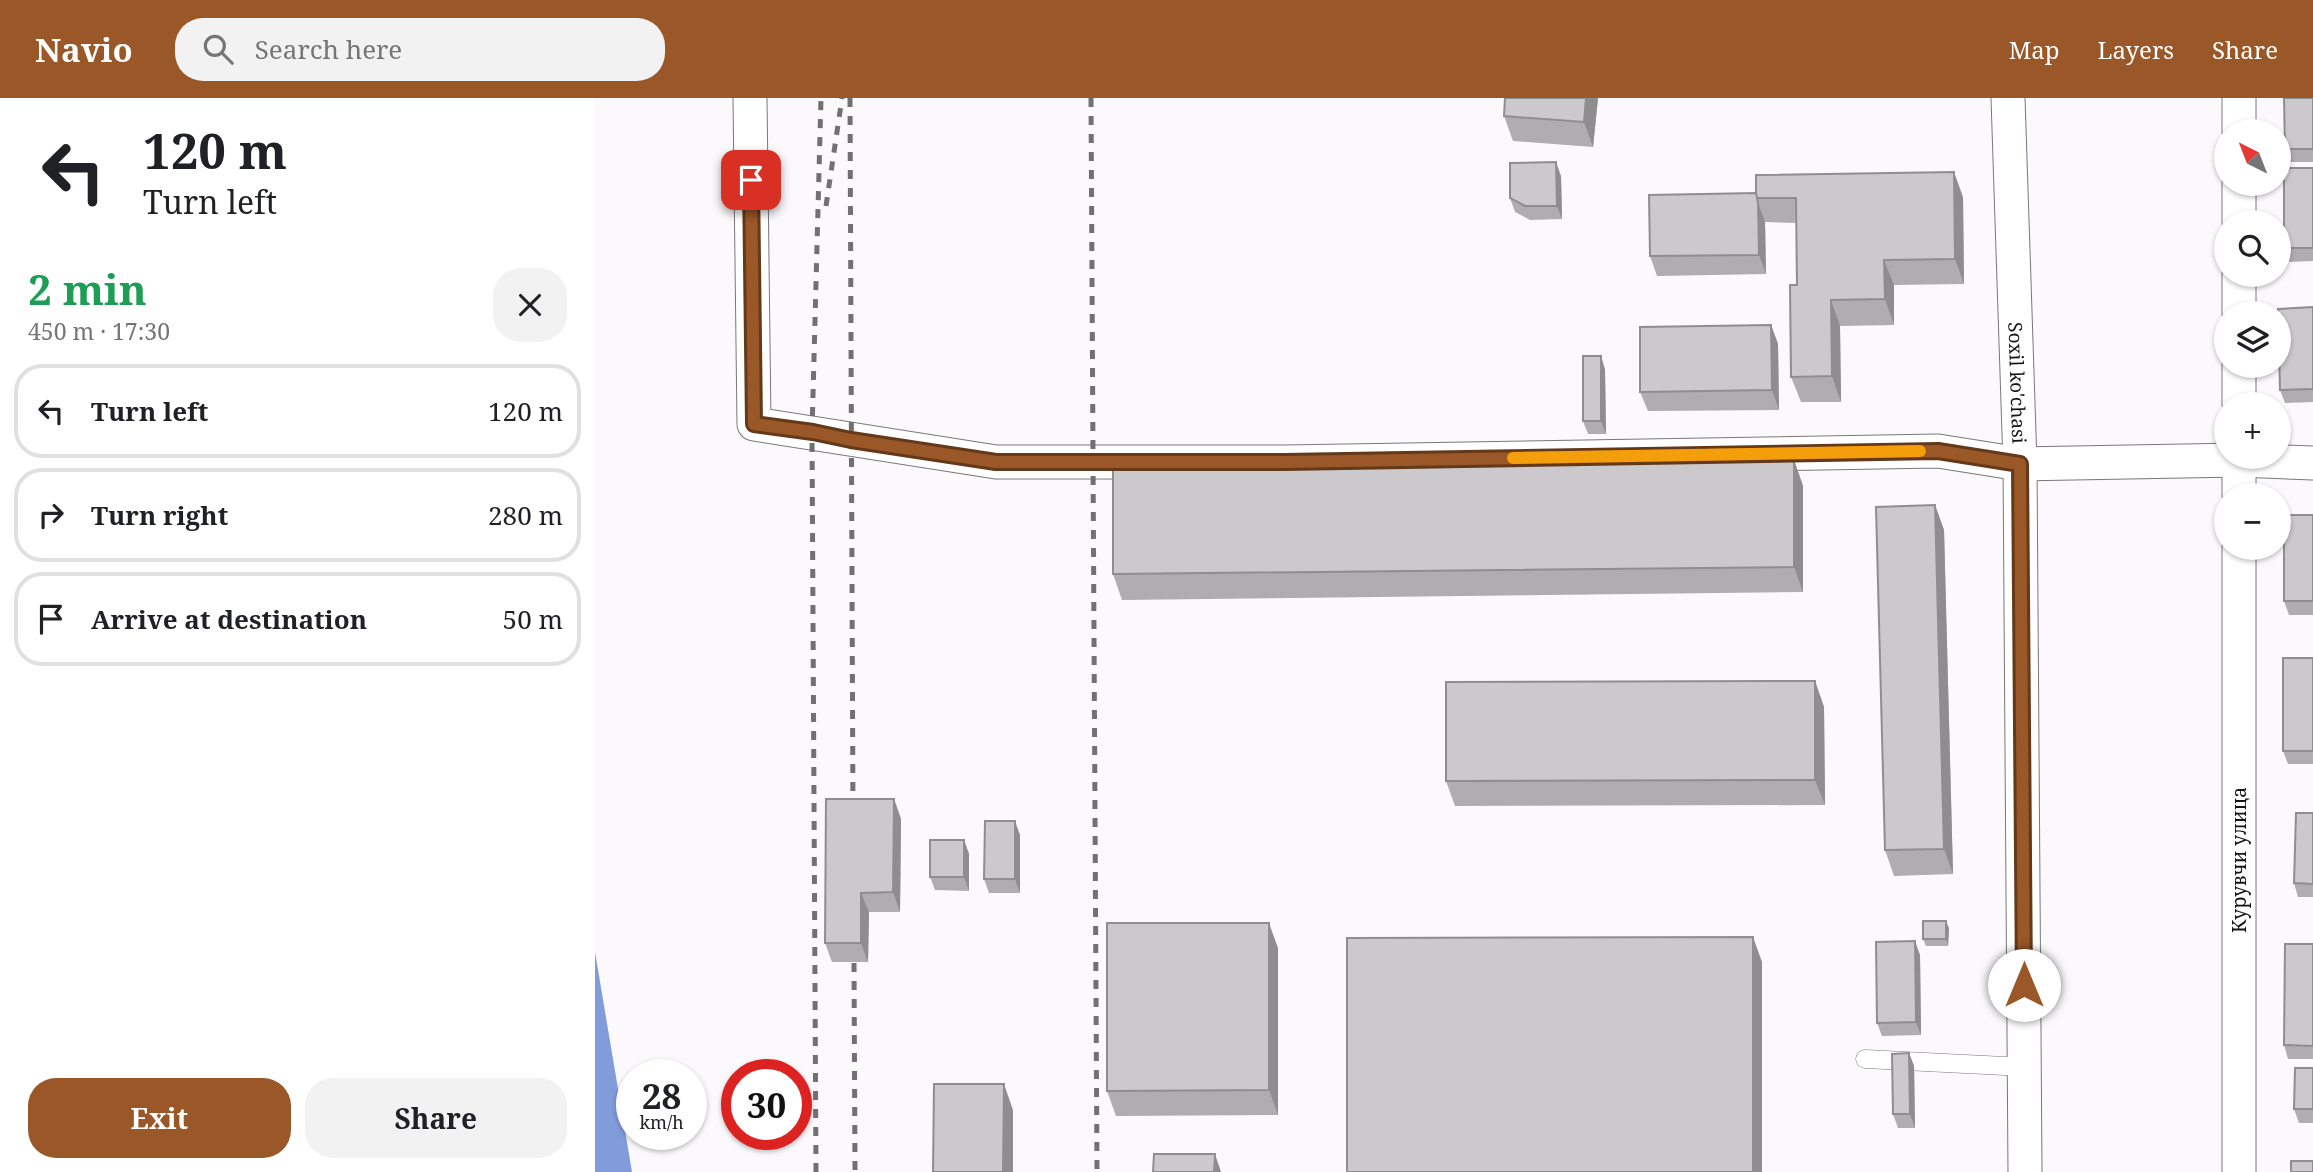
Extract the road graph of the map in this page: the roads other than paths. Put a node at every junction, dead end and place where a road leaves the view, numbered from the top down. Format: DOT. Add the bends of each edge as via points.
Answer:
graph roads {
  1 [pos="750,98"];
  2 [pos="2008,98"];
  3 [pos="2239,98"];
  4 [pos="2239,119"];
  5 [pos="2214,459"];
  6 [pos="2291,462"];
  7 [pos="2313,463"];
  8 [pos="2020,464"];
  9 [pos="2239,560"];
  10 [pos="1865,1059"];
  11 [pos="2025,1067"];
  12 [pos="2025,1172"];
  13 [pos="2239,1172"];
  1 -- 8 [label="street" via="754,424 996,462 1938,451"];
  2 -- 8 [label="street, Soxil ko'chasi"];
  3 -- 4 [label="street"];
  5 -- 8 [label="street"];
  6 -- 7 [label="street"];
  8 -- 11 [label="street, Soxil ko'chasi"];
  9 -- 13 [label="street, Курувчи улица"];
  10 -- 11 [label="lane"];
  11 -- 12 [label="street, Soxil ko'chasi"];
}
